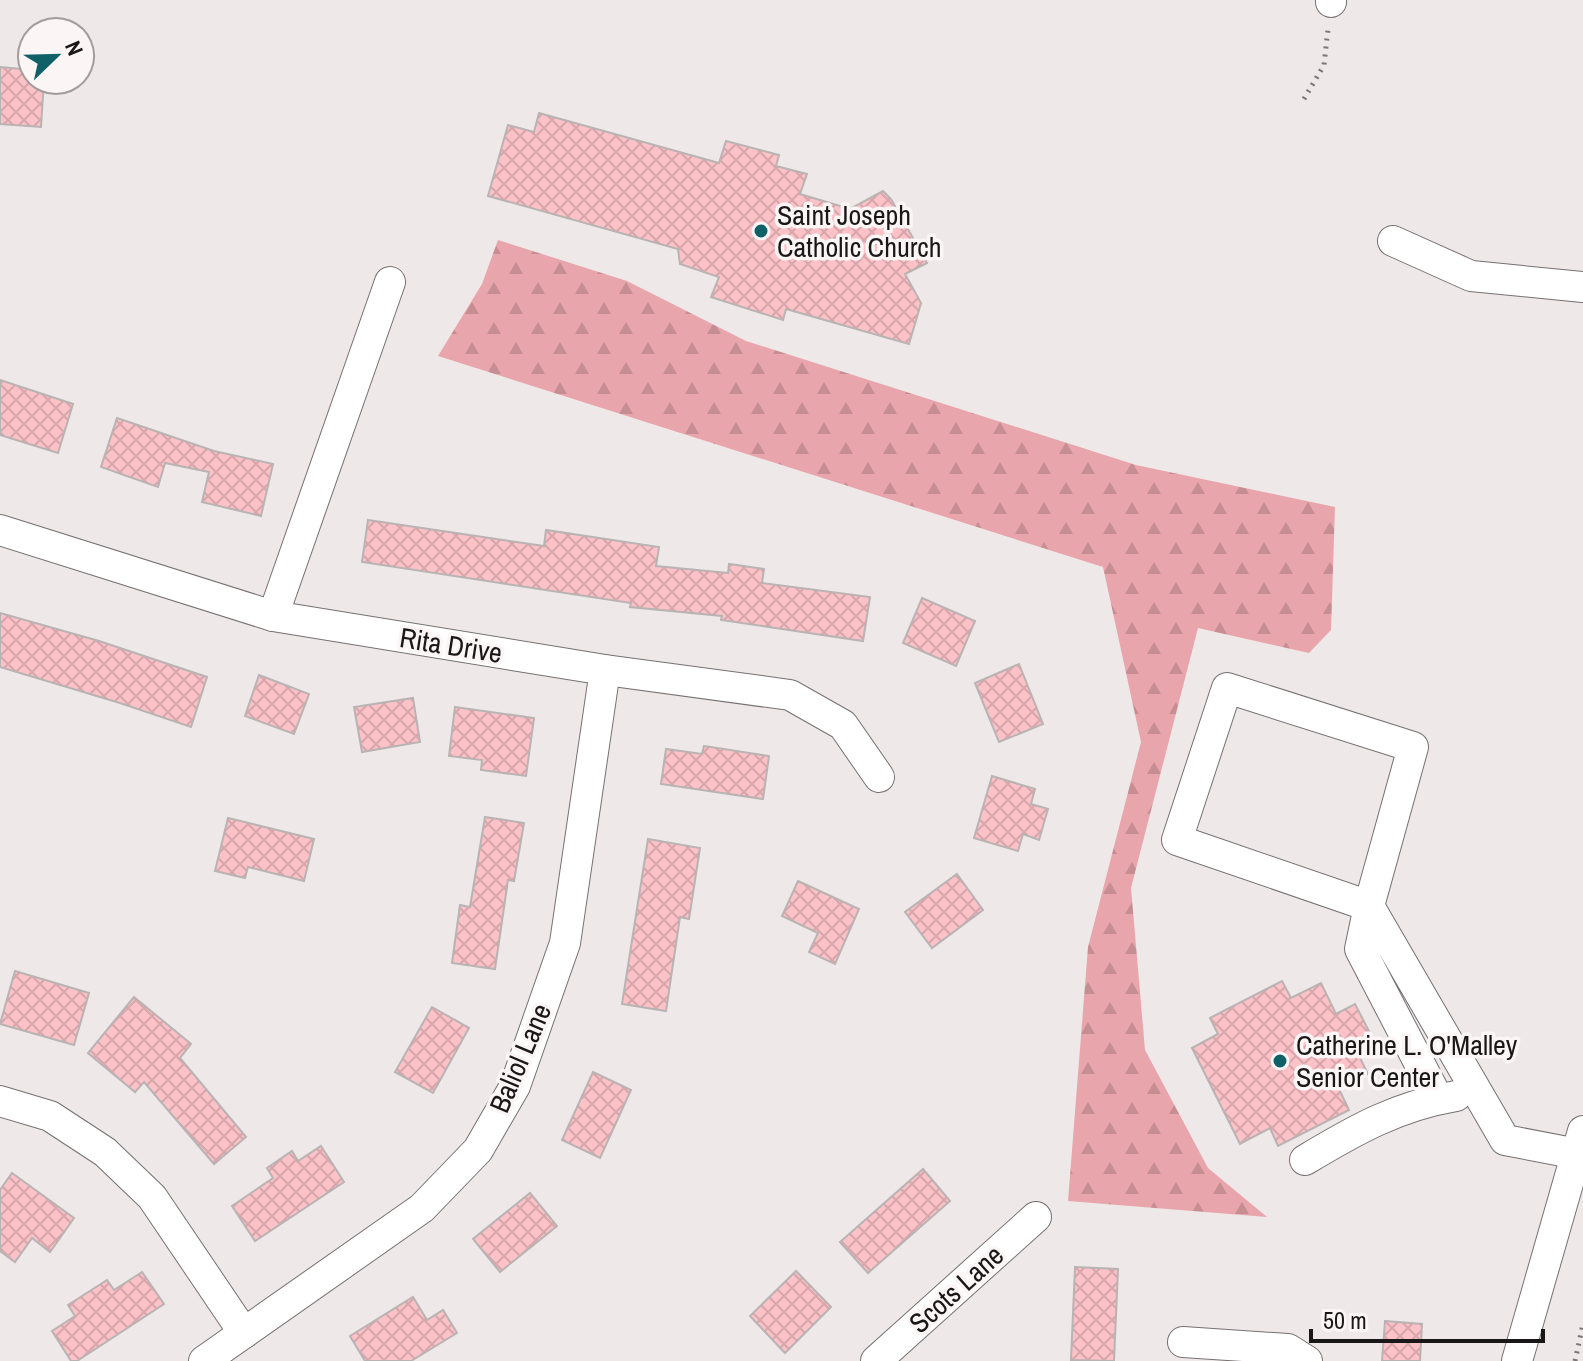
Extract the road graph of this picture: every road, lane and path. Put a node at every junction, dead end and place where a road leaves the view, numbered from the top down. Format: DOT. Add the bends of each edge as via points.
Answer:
graph roads {
  1 [pos="1331,1"];
  2 [pos="1304,99"];
  3 [pos="1393,241"];
  4 [pos="390,282"];
  5 [pos="1583,287"];
  6 [pos="0,530"];
  7 [pos="273,616"];
  8 [pos="605,670"];
  9 [pos="879,777"];
  10 [pos="1369,906"];
  11 [pos="1478,1093"];
  12 [pos="1438,1099"];
  13 [pos="0,1101"];
  14 [pos="1581,1147"];
  15 [pos="1305,1160"];
  16 [pos="1036,1217"];
  17 [pos="1583,1324"];
  18 [pos="244,1333"];
  19 [pos="1183,1342"];
  20 [pos="204,1361"];
  21 [pos="876,1361"];
  22 [pos="1307,1361"];
  23 [pos="1517,1361"];
  24 [pos="1575,1361"];
  1 -- 2 [label="path" via="1324,65"];
  3 -- 5 [label="street" via="1471,276"];
  4 -- 7 [label="street"];
  6 -- 7 [label="street, Rita Drive"];
  7 -- 8 [label="street, Rita Drive"];
  8 -- 9 [label="street, Rita Drive" via="790,695 843,725"];
  8 -- 18 [label="street, Baliol Lane" via="565,943 515,1086 478,1150 422,1208"];
  10 -- 10 [label="street" via="1413,747 1227,688 1177,840"];
  10 -- 11 [label="street"];
  10 -- 12 [label="street" via="1360,949"];
  11 -- 12 [label="street"];
  11 -- 14 [label="street" via="1505,1140"];
  12 -- 15 [label="street" via="1372,1121"];
  13 -- 18 [label="street" via="50,1116 105,1152 152,1197"];
  14 -- 23 [label="street"];
  16 -- 21 [label="street, Scots Lane"];
  17 -- 24 [label="path"];
  18 -- 20 [label="street, Baliol Lane"];
  19 -- 22 [label="street" via="1288,1349"];
}
